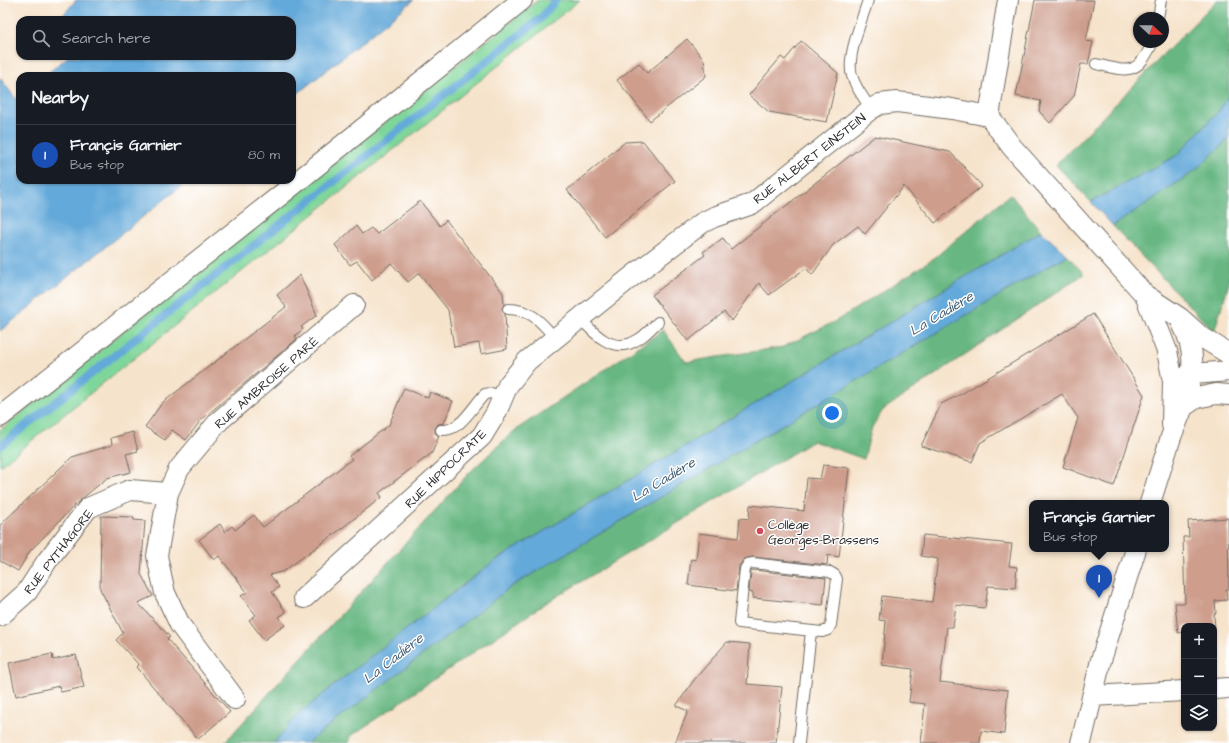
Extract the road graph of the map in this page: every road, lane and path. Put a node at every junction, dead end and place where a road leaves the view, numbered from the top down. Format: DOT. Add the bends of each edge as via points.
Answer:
graph roads {
  1 [pos="522,0"];
  2 [pos="868,0"];
  3 [pos="1008,0"];
  4 [pos="1161,0"];
  5 [pos="1159,12"];
  6 [pos="1150,48"];
  7 [pos="1096,64"];
  8 [pos="871,109"];
  9 [pos="989,116"];
  10 [pos="296,182"];
  11 [pos="294,184"];
  12 [pos="1145,295"];
  13 [pos="354,305"];
  14 [pos="508,309"];
  15 [pos="1180,318"];
  16 [pos="658,322"];
  17 [pos="568,327"];
  18 [pos="1229,354"];
  19 [pos="1229,371"];
  20 [pos="1193,374"];
  21 [pos="1173,381"];
  22 [pos="1229,395"];
  23 [pos="503,397"];
  24 [pos="1183,407"];
  25 [pos="0,417"];
  26 [pos="441,430"];
  27 [pos="1171,437"];
  28 [pos="168,493"];
  29 [pos="1151,500"];
  30 [pos="1135,552"];
  31 [pos="304,598"];
  32 [pos="0,616"];
  33 [pos="812,631"];
  34 [pos="1229,688"];
  35 [pos="1217,689"];
  36 [pos="1181,691"];
  37 [pos="1092,696"];
  38 [pos="235,699"];
  39 [pos="799,743"];
  40 [pos="1080,743"];
  1 -- 10 [label="street"];
  2 -- 8 [label="lane" via="850,62 856,87"];
  3 -- 9 [label="street"];
  4 -- 5 [label="lane"];
  6 -- 7 [label="lane" via="1145,59 1134,69 1123,71"];
  8 -- 9 [label="street, RUE ALBERT EINSTEIN" via="880,104 897,102"];
  8 -- 17 [label="street, RUE ALBERT EINSTEIN" via="752,204 702,223"];
  9 -- 12 [label="street" via="1012,147"];
  11 -- 25 [label="street"];
  12 -- 15 [label="street"];
  12 -- 21 [label="street" via="1167,351"];
  13 -- 28 [label="street, RUE AMBROISE PARÉ" via="219,421 179,469"];
  14 -- 17 [label="lane" via="529,312 538,318"];
  15 -- 18 [label="street" via="1200,336"];
  15 -- 20 [label="street" via="1193,350"];
  16 -- 17 [label="lane" via="638,340 618,345"];
  17 -- 23 [label="street, RUE HIPPOCRATE" via="527,361 508,385"];
  19 -- 20 [label="street"];
  20 -- 21 [label="street"];
  20 -- 24 [label="street"];
  21 -- 27 [label="street"];
  22 -- 24 [label="street" via="1216,394 1196,398"];
  23 -- 26 [label="lane" via="485,394 461,421 447,430"];
  23 -- 31 [label="street, RUE HIPPOCRATE" via="482,436"];
  24 -- 27 [label="street"];
  27 -- 29 [label="street"];
  28 -- 32 [label="street, RUE PYTHAGORE" via="130,490 88,508 47,561 27,592"];
  28 -- 38 [label="street, RUE AMBROISE PARÉ" via="157,556 165,593 180,625"];
  30 -- 37 [label="street"];
  33 -- 33 [label="lane" via="822,632 828,630 831,625 837,579 835,575 830,572 769,564 748,564 745,569 739,623"];
  33 -- 39 [label="lane"];
  34 -- 35 [label="street"];
  36 -- 37 [label="street"];
  37 -- 40 [label="street"];
}
